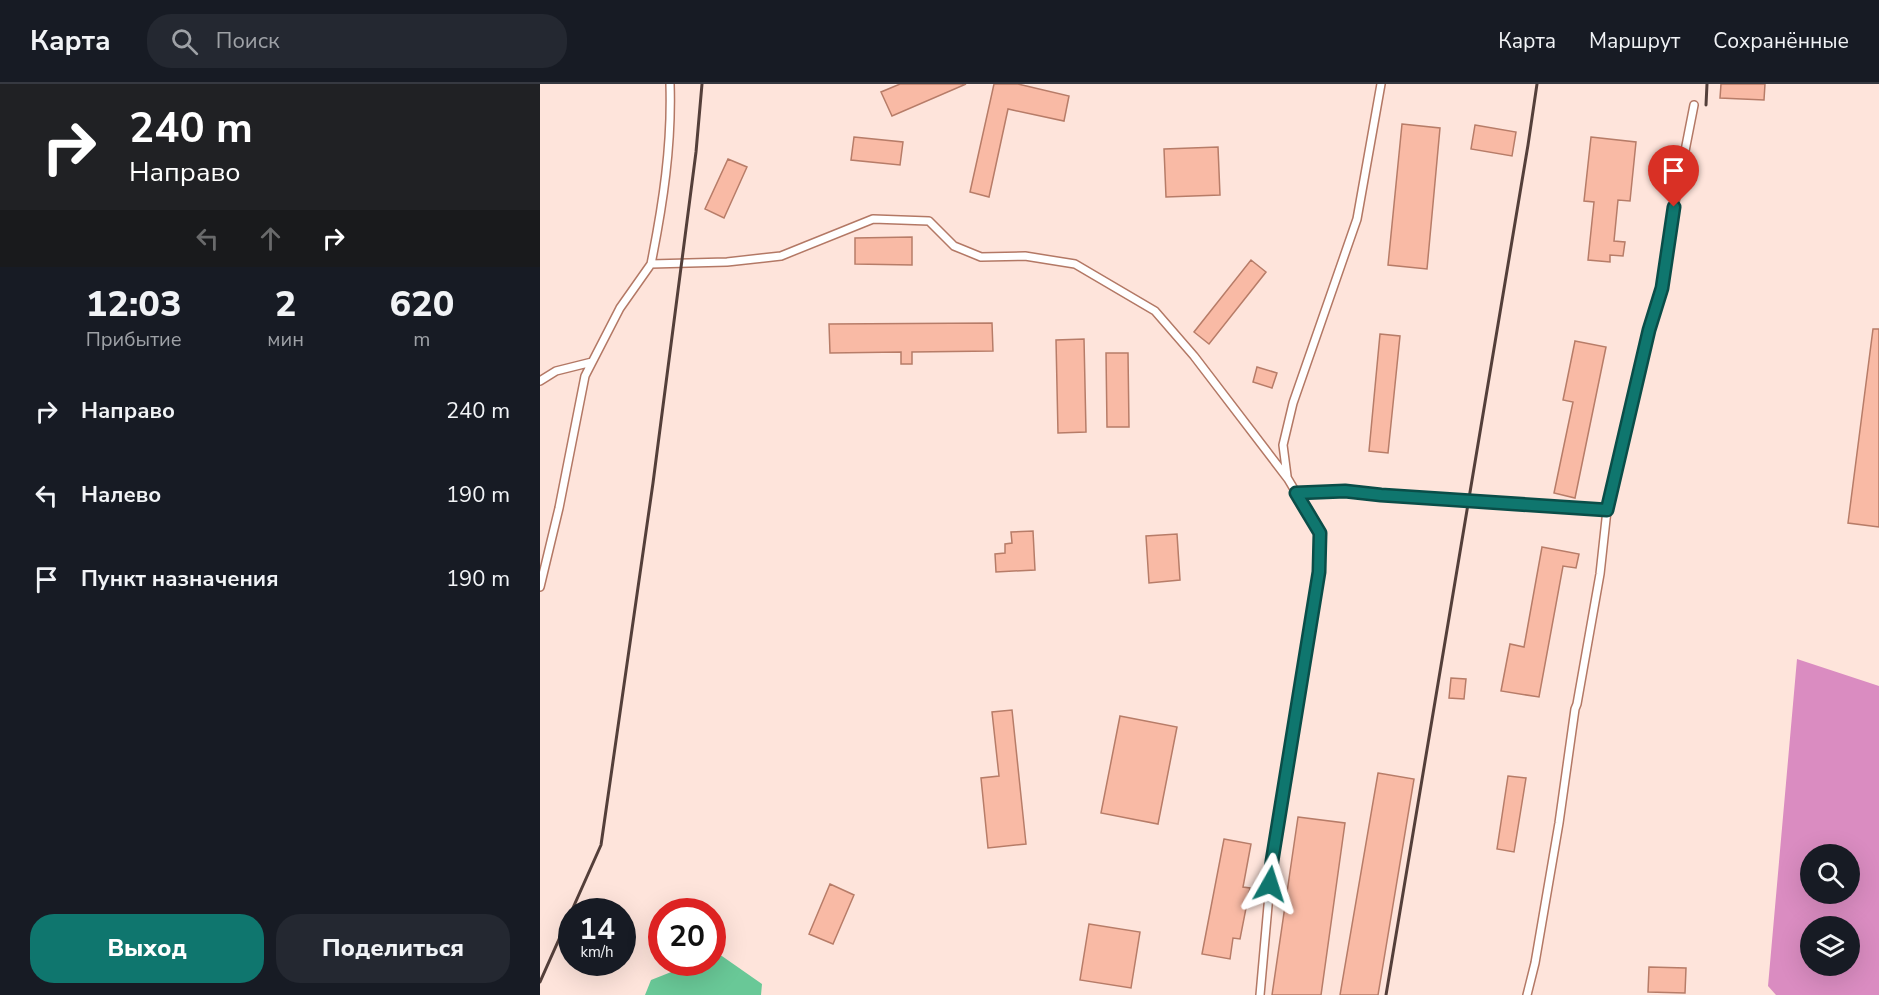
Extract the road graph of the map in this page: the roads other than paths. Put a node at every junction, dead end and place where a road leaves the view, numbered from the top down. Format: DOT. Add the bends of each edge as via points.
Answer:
graph roads {
  1 [pos="670,84"];
  2 [pos="1382,84"];
  3 [pos="1694,105"];
  4 [pos="651,264"];
  5 [pos="592,362"];
  6 [pos="540,381"];
  7 [pos="1287,479"];
  8 [pos="1296,493"];
  9 [pos="1607,510"];
  10 [pos="540,587"];
  11 [pos="1260,995"];
  12 [pos="1527,995"];
  1 -- 4 [label="lane" via="671,128"];
  2 -- 7 [label="lane" via="1357,219 1293,403 1283,445"];
  3 -- 9 [label="lane" via="1662,288"];
  4 -- 5 [label="lane" via="620,308"];
  4 -- 7 [label="lane" via="781,256 873,219 929,221 954,246 981,257 1025,256 1075,264 1155,311"];
  5 -- 6 [label="lane" via="556,371"];
  5 -- 10 [label="lane" via="585,376"];
  7 -- 8 [label="lane"];
  8 -- 9 [label="lane" via="1345,491"];
  8 -- 11 [label="lane" via="1320,533 1319,572 1272,861"];
  9 -- 12 [label="lane" via="1599,585"];
}
